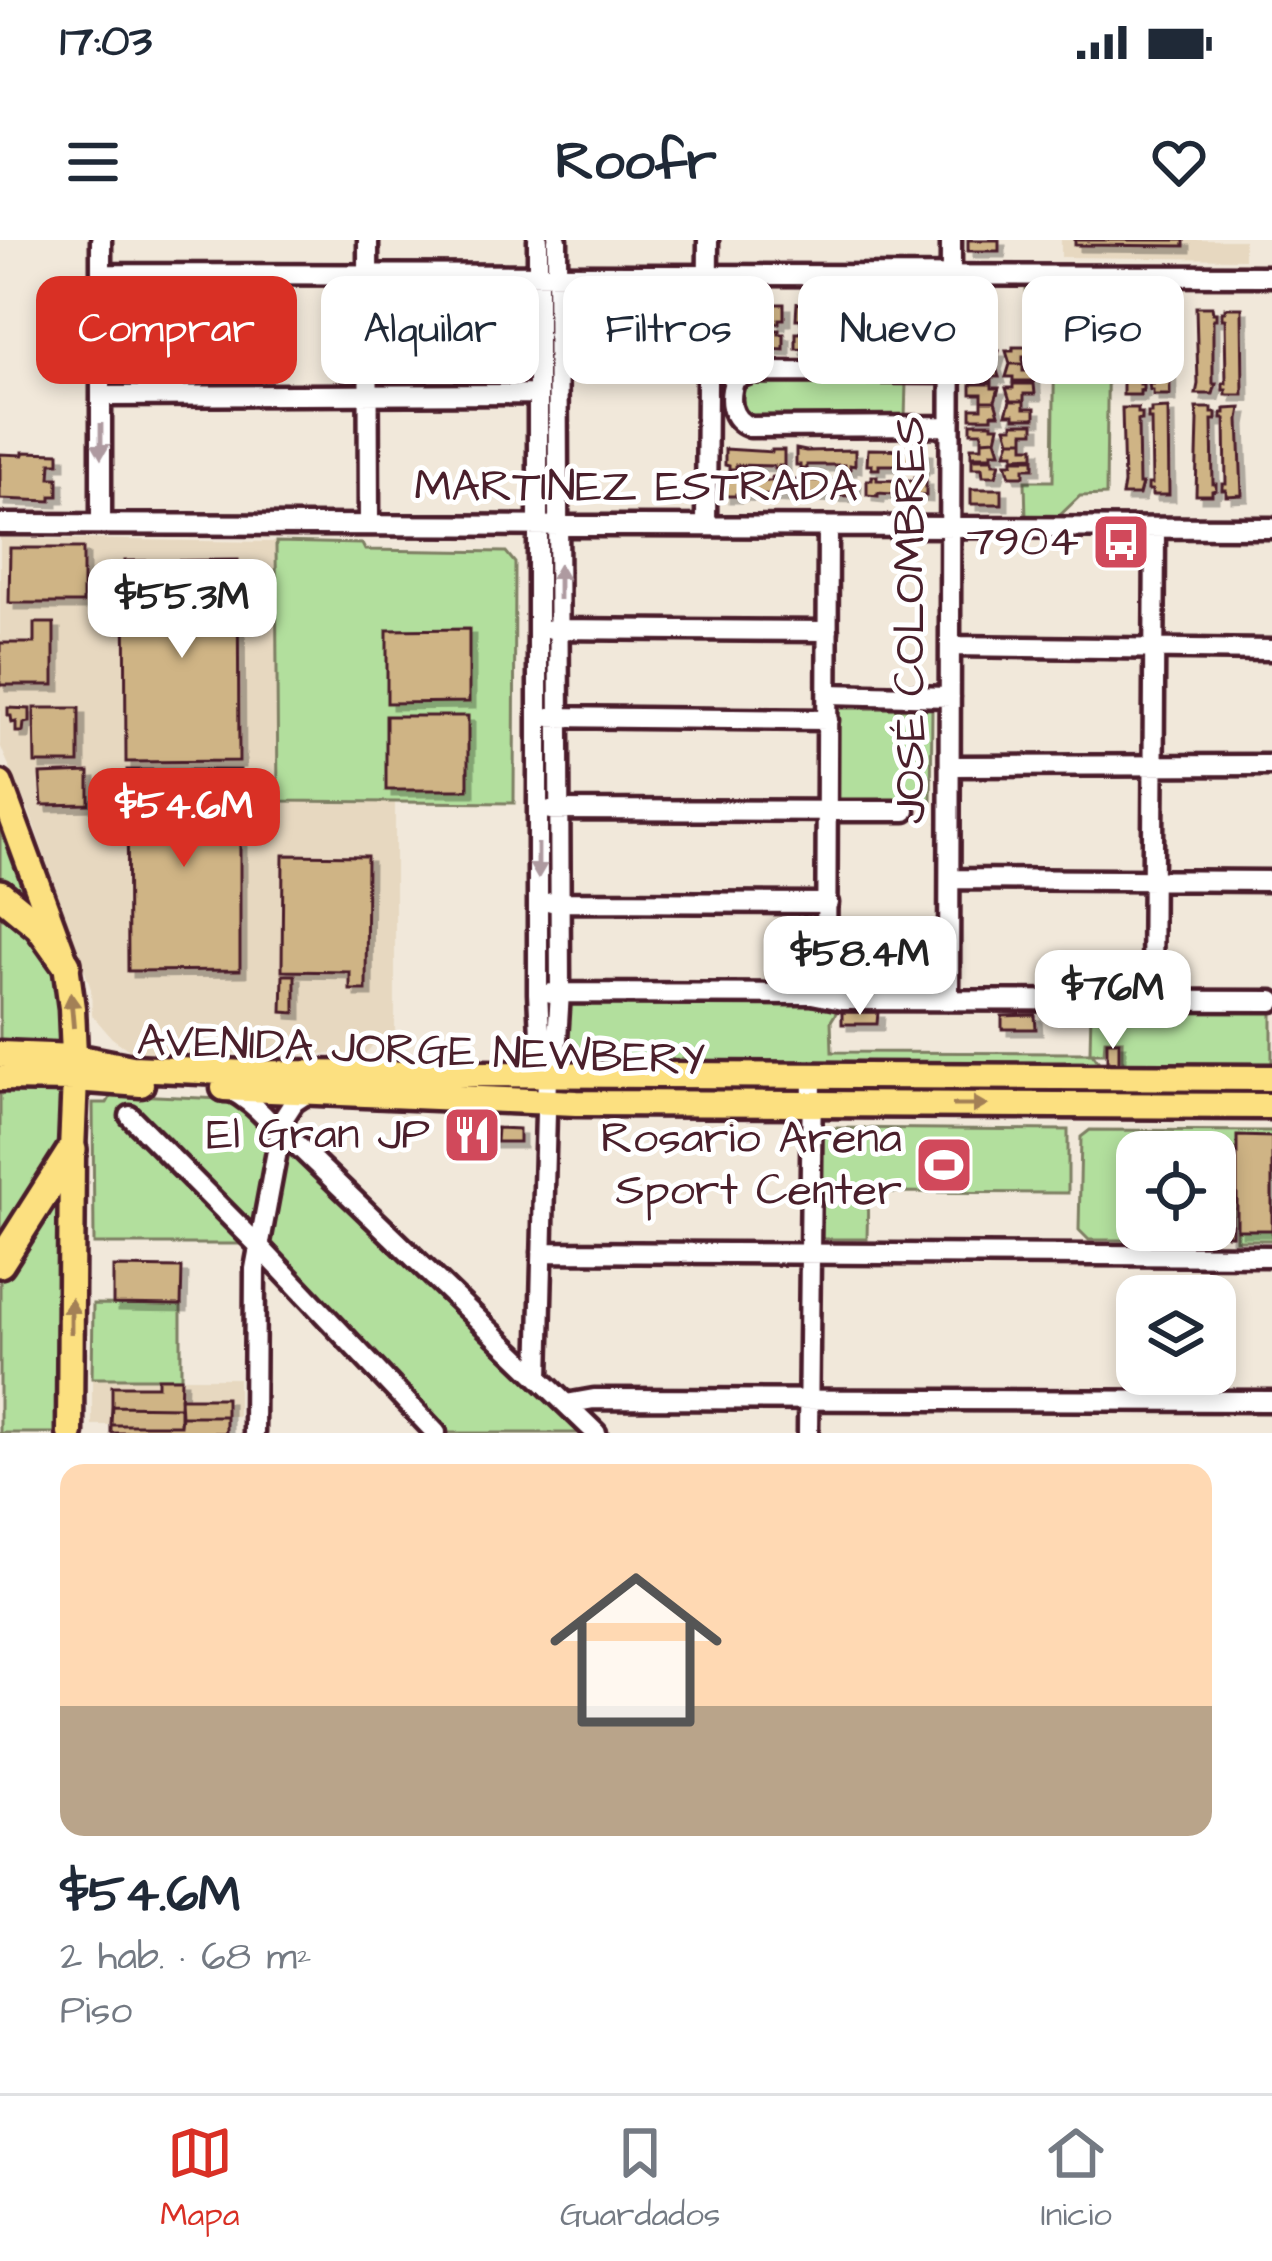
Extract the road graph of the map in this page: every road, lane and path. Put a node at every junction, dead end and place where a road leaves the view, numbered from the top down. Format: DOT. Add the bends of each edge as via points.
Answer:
graph roads {
  1 [pos="101,240"];
  2 [pos="368,240"];
  3 [pos="538,240"];
  4 [pos="557,240"];
  5 [pos="708,240"];
  6 [pos="951,240"];
  7 [pos="101,274"];
  8 [pos="368,274"];
  9 [pos="548,275"];
  10 [pos="707,275"];
  11 [pos="951,276"];
  12 [pos="998,276"];
  13 [pos="1272,276"];
  14 [pos="798,372"];
  15 [pos="950,384"];
  16 [pos="368,394"];
  17 [pos="538,394"];
  18 [pos="101,396"];
  19 [pos="950,425"];
  20 [pos="0,524"];
  21 [pos="101,524"];
  22 [pos="369,525"];
  23 [pos="548,526"];
  24 [pos="706,526"];
  25 [pos="828,527"];
  26 [pos="950,527"];
  27 [pos="1155,528"];
  28 [pos="1272,528"];
  29 [pos="538,629"];
  30 [pos="559,629"];
  31 [pos="828,631"];
  32 [pos="950,646"];
  33 [pos="1154,649"];
  34 [pos="1272,650"];
  35 [pos="828,694"];
  36 [pos="950,697"];
  37 [pos="538,717"];
  38 [pos="559,717"];
  39 [pos="828,721"];
  40 [pos="1272,765"];
  41 [pos="950,766"];
  42 [pos="1153,766"];
  43 [pos="0,784"];
  44 [pos="538,810"];
  45 [pos="560,811"];
  46 [pos="828,811"];
  47 [pos="905,811"];
  48 [pos="950,879"];
  49 [pos="1152,880"];
  50 [pos="1272,881"];
  51 [pos="0,894"];
  52 [pos="538,902"];
  53 [pos="560,902"];
  54 [pos="828,903"];
  55 [pos="66,964"];
  56 [pos="538,992"];
  57 [pos="560,993"];
  58 [pos="826,997"];
  59 [pos="950,1000"];
  60 [pos="1152,1001"];
  61 [pos="1272,1001"];
  62 [pos="0,1054"];
  63 [pos="75,1068"];
  64 [pos="547,1075"];
  65 [pos="812,1076"];
  66 [pos="0,1078"];
  67 [pos="1272,1078"];
  68 [pos="227,1088"];
  69 [pos="309,1092"];
  70 [pos="546,1103"];
  71 [pos="812,1105"];
  72 [pos="1272,1106"];
  73 [pos="130,1116"];
  74 [pos="280,1134"];
  75 [pos="72,1150"];
  76 [pos="258,1245"];
  77 [pos="542,1252"];
  78 [pos="810,1253"];
  79 [pos="1272,1256"];
  80 [pos="0,1263"];
  81 [pos="539,1377"];
  82 [pos="808,1400"];
  83 [pos="1272,1401"];
  84 [pos="566,1404"];
  85 [pos="70,1433"];
  86 [pos="254,1433"];
  87 [pos="436,1433"];
  88 [pos="596,1433"];
  89 [pos="808,1433"];
  1 -- 7 [label="street"];
  2 -- 8 [label="street"];
  3 -- 9 [label="street"];
  4 -- 9 [label="street"];
  5 -- 10 [label="street"];
  6 -- 11 [label="street, JOSÉ COLOMBRES"];
  7 -- 8 [label="street"];
  7 -- 18 [label="street"];
  8 -- 9 [label="street"];
  8 -- 16 [label="street"];
  9 -- 10 [label="street"];
  9 -- 17 [label="street"];
  9 -- 23 [label="street"];
  10 -- 11 [label="street"];
  10 -- 24 [label="street"];
  12 -- 13 [label="street"];
  14 -- 19 [label="street" via="735,379 736,418 750,427"];
  15 -- 19 [label="street, JOSÉ COLOMBRES"];
  16 -- 17 [label="street"];
  16 -- 18 [label="street"];
  16 -- 22 [label="street"];
  17 -- 23 [label="street"];
  18 -- 21 [label="street, one-way"];
  19 -- 26 [label="street, JOSÉ COLOMBRES"];
  20 -- 21 [label="street, MARTINEZ ESTRADA"];
  21 -- 22 [label="street, MARTINEZ ESTRADA"];
  22 -- 23 [label="street, MARTINEZ ESTRADA"];
  23 -- 24 [label="street, MARTINEZ ESTRADA"];
  23 -- 29 [label="street"];
  30 -- 23 [label="street, one-way"];
  24 -- 25 [label="street, MARTINEZ ESTRADA"];
  25 -- 26 [label="street, MARTINEZ ESTRADA"];
  25 -- 31 [label="street"];
  26 -- 27 [label="street, MARTINEZ ESTRADA"];
  26 -- 32 [label="street, JOSÉ COLOMBRES"];
  27 -- 28 [label="street, MARTINEZ ESTRADA"];
  27 -- 33 [label="street"];
  29 -- 30 [label="street"];
  29 -- 37 [label="street"];
  30 -- 31 [label="street"];
  30 -- 38 [label="street"];
  31 -- 35 [label="street"];
  32 -- 33 [label="street"];
  32 -- 36 [label="street, JOSÉ COLOMBRES"];
  33 -- 34 [label="street"];
  33 -- 42 [label="street"];
  35 -- 36 [label="street"];
  35 -- 39 [label="street"];
  36 -- 41 [label="street, JOSÉ COLOMBRES"];
  37 -- 38 [label="street"];
  37 -- 44 [label="street"];
  38 -- 39 [label="street"];
  38 -- 45 [label="street"];
  39 -- 46 [label="street"];
  40 -- 42 [label="street"];
  41 -- 42 [label="street"];
  41 -- 48 [label="street, JOSÉ COLOMBRES"];
  42 -- 49 [label="street"];
  43 -- 55 [label="main road"];
  44 -- 45 [label="street"];
  44 -- 52 [label="street, one-way"];
  45 -- 46 [label="street"];
  45 -- 53 [label="street"];
  46 -- 47 [label="street"];
  46 -- 54 [label="street"];
  48 -- 49 [label="street"];
  48 -- 59 [label="street, JOSÉ COLOMBRES"];
  49 -- 50 [label="street"];
  49 -- 60 [label="street"];
  51 -- 55 [label="highway" via="39,926"];
  52 -- 53 [label="street"];
  52 -- 56 [label="street"];
  53 -- 54 [label="street"];
  53 -- 57 [label="street"];
  54 -- 58 [label="street"];
  63 -- 55 [label="main road, one-way"];
  56 -- 57 [label="street"];
  56 -- 64 [label="street"];
  57 -- 58 [label="street"];
  57 -- 64 [label="street"];
  58 -- 59 [label="street"];
  59 -- 60 [label="street"];
  60 -- 61 [label="street"];
  62 -- 63 [label="main road, AVENIDA JORGE NEWBERY"];
  63 -- 64 [label="main road, AVENIDA JORGE NEWBERY"];
  63 -- 66 [label="main road, AVENIDA JORGE NEWBERY"];
  63 -- 68 [label="main road, AVENIDA JORGE NEWBERY"];
  63 -- 75 [label="main road"];
  64 -- 65 [label="main road, AVENIDA JORGE NEWBERY"];
  64 -- 70 [label="street"];
  65 -- 67 [label="main road, AVENIDA JORGE NEWBERY"];
  65 -- 71 [label="street"];
  68 -- 69 [label="main road, AVENIDA JORGE NEWBERY"];
  68 -- 74 [label="street" via="260,1108"];
  69 -- 70 [label="main road, AVENIDA JORGE NEWBERY"];
  69 -- 74 [label="street" via="288,1109"];
  70 -- 71 [label="main road, AVENIDA JORGE NEWBERY"];
  70 -- 77 [label="street"];
  71 -- 72 [label="main road, AVENIDA JORGE NEWBERY, one-way"];
  71 -- 78 [label="street"];
  73 -- 76 [label="street"];
  74 -- 76 [label="street"];
  74 -- 81 [label="street"];
  75 -- 80 [label="highway"];
  85 -- 75 [label="main road, one-way"];
  76 -- 86 [label="street"];
  76 -- 87 [label="street"];
  77 -- 78 [label="street"];
  77 -- 81 [label="street"];
  78 -- 79 [label="street"];
  78 -- 82 [label="street"];
  81 -- 84 [label="street"];
  82 -- 83 [label="street"];
  82 -- 84 [label="street"];
  82 -- 89 [label="street"];
  84 -- 88 [label="street"];
}
